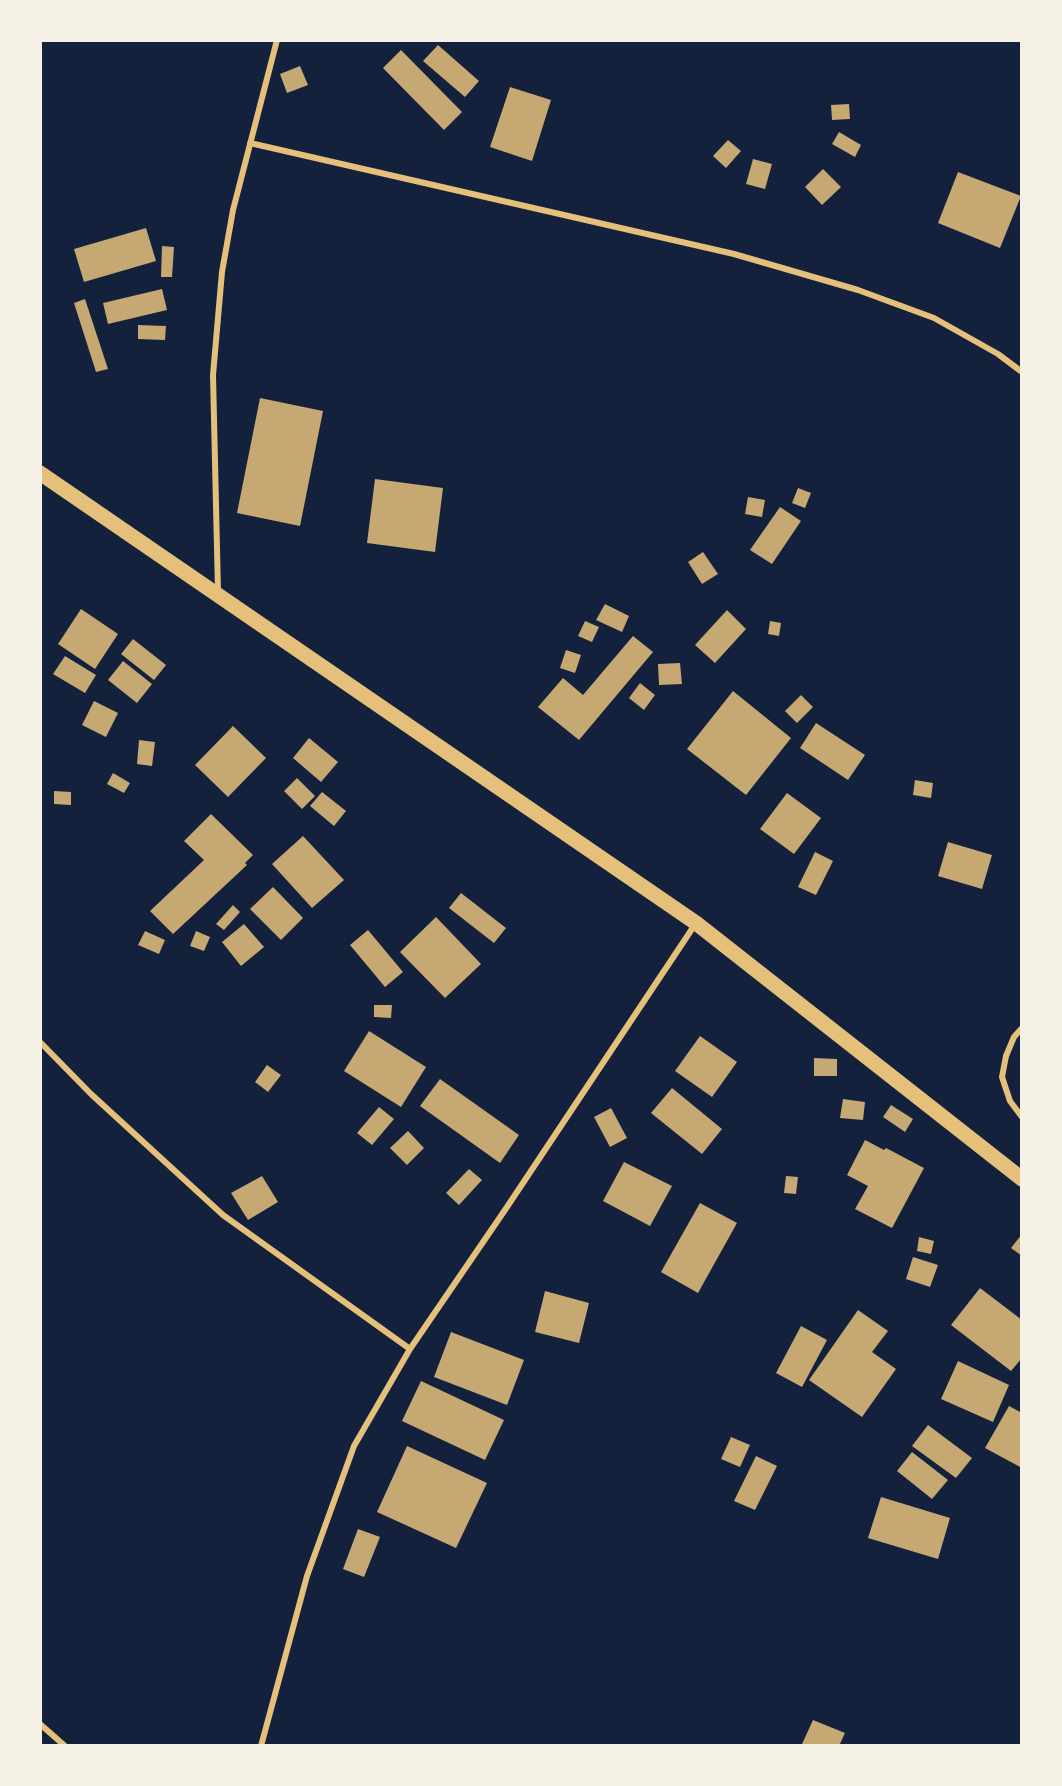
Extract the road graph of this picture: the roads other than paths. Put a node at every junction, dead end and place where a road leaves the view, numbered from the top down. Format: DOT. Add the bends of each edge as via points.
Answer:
graph roads {
  1 [pos="277,40"];
  2 [pos="250,143"];
  3 [pos="1022,372"];
  4 [pos="40,473"];
  5 [pos="218,595"];
  6 [pos="696,923"];
  7 [pos="1022,1028"];
  8 [pos="40,1042"];
  9 [pos="1022,1117"];
  10 [pos="1022,1179"];
  11 [pos="410,1348"];
  12 [pos="40,1724"];
  13 [pos="65,1746"];
  14 [pos="261,1746"];
  1 -- 2 [label="street"];
  2 -- 3 [label="street" via="734,254 858,290 934,318"];
  2 -- 5 [label="street" via="222,272 213,375"];
  4 -- 5 [label="main road"];
  5 -- 6 [label="main road"];
  6 -- 10 [label="main road"];
  6 -- 11 [label="street"];
  7 -- 9 [label="street" via="1014,1036 1002,1077 1010,1101"];
  8 -- 11 [label="street" via="223,1215"];
  11 -- 14 [label="street" via="354,1446 307,1576"];
  12 -- 13 [label="street"];
}
